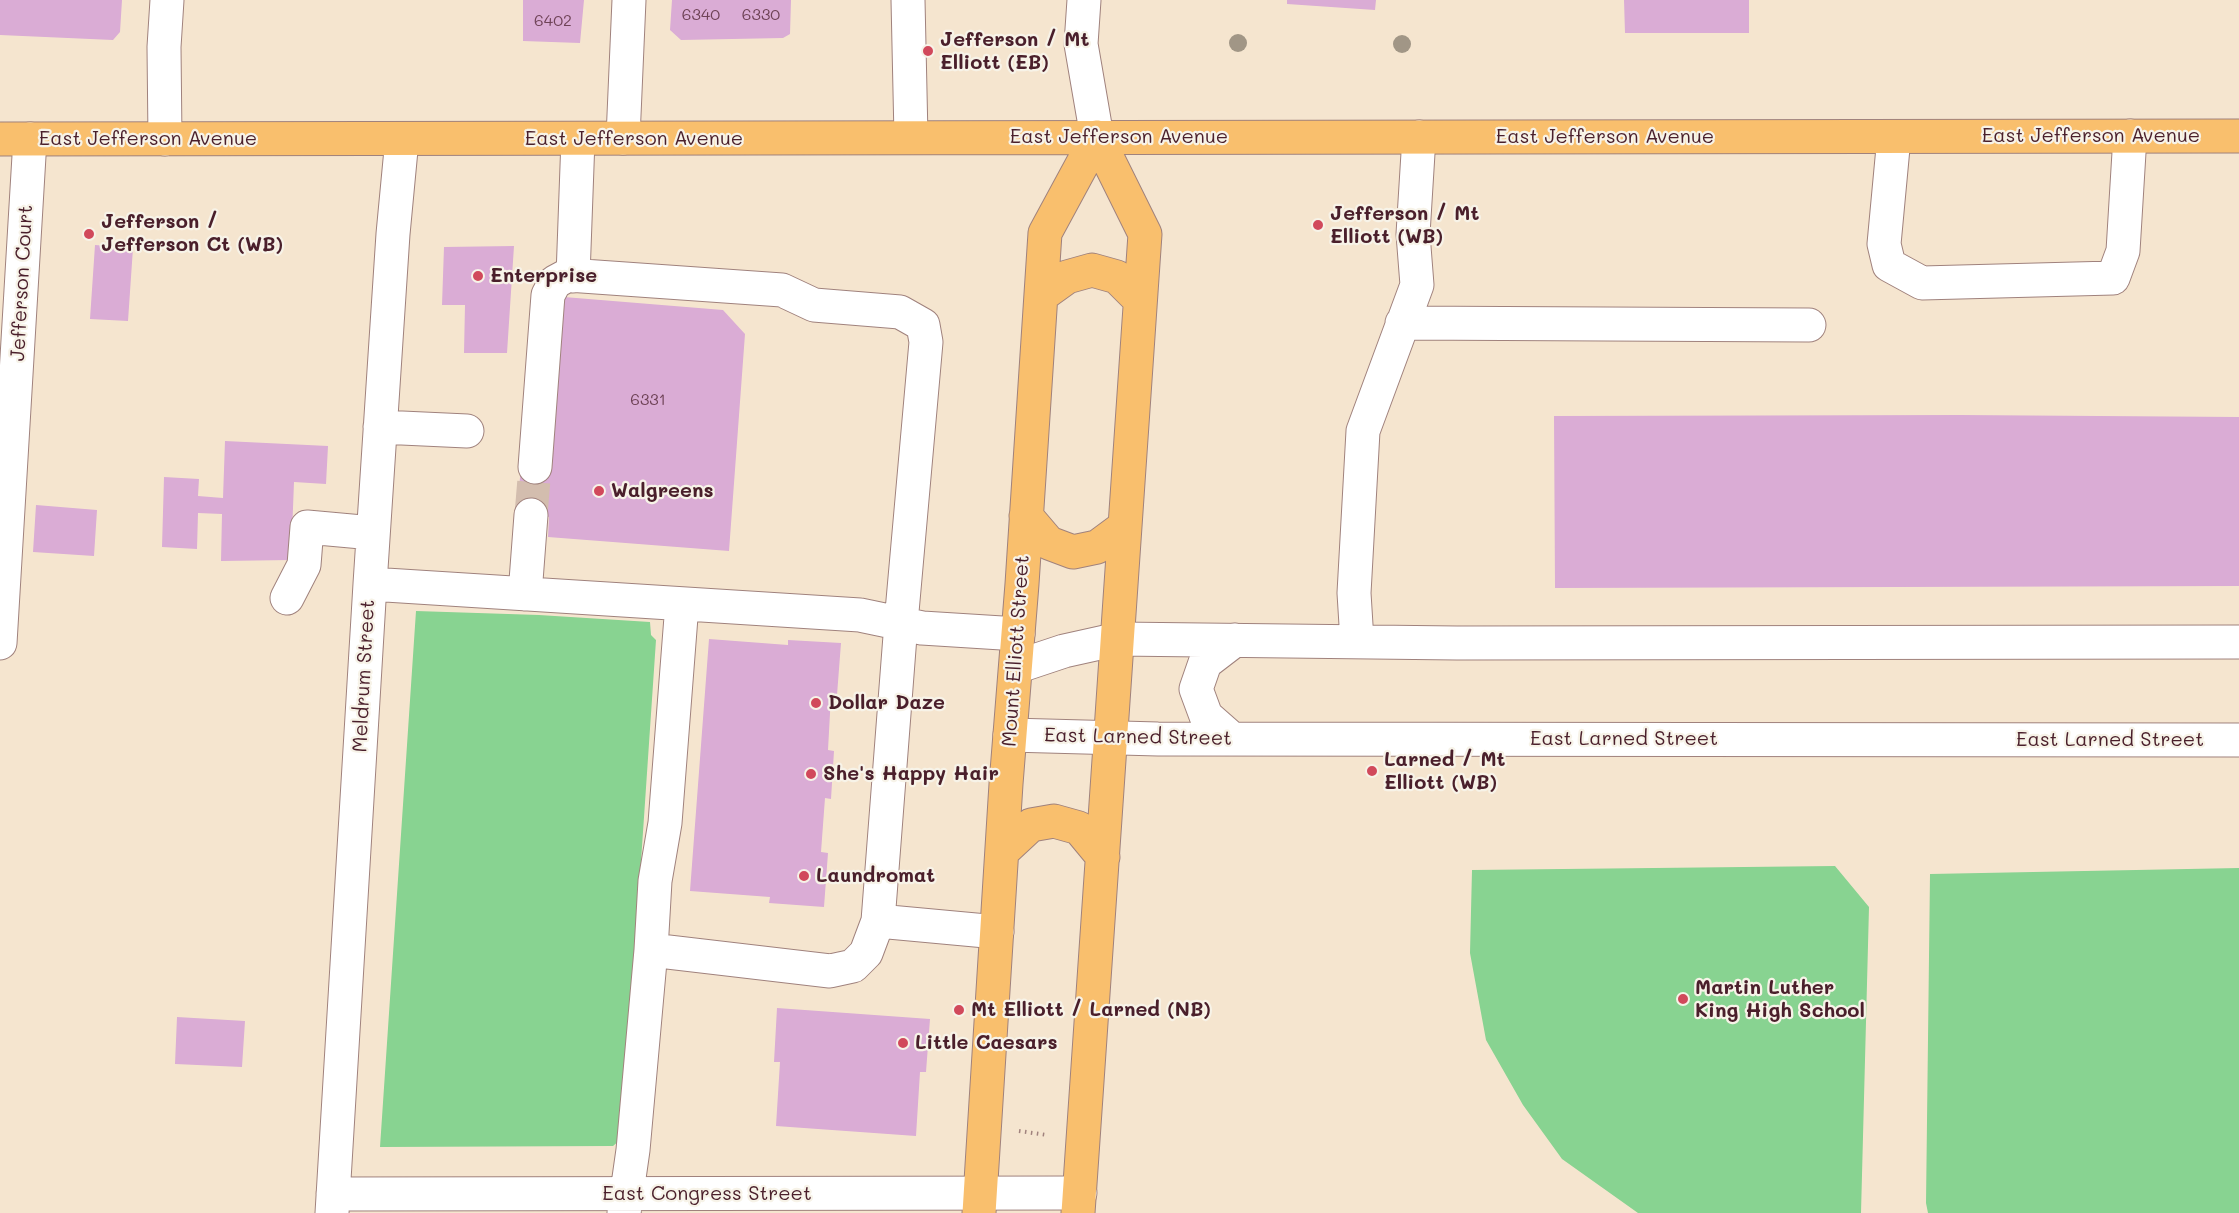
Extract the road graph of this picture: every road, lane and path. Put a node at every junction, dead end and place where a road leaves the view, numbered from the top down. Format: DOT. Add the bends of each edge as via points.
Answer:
graph roads {
  1 [pos="167,0"];
  2 [pos="628,0"];
  3 [pos="908,0"];
  4 [pos="1084,0"];
  5 [pos="2130,136"];
  6 [pos="2239,136"];
  7 [pos="911,137"];
  8 [pos="1097,137"];
  9 [pos="1419,137"];
  10 [pos="1894,137"];
  11 [pos="623,138"];
  12 [pos="15,139"];
  13 [pos="165,139"];
  14 [pos="402,139"];
  15 [pos="578,139"];
  16 [pos="573,276"];
  17 [pos="1042,295"];
  18 [pos="1140,300"];
  19 [pos="1402,323"];
  20 [pos="1809,325"];
  21 [pos="380,427"];
  22 [pos="467,431"];
  23 [pos="535,466"];
  24 [pos="531,515"];
  25 [pos="1026,516"];
  26 [pos="1124,527"];
  27 [pos="374,533"];
  28 [pos="370,584"];
  29 [pos="525,594"];
  30 [pos="287,598"];
  31 [pos="682,604"];
  32 [pos="901,623"];
  33 [pos="1018,634"];
  34 [pos="1118,639"];
  35 [pos="1235,640"];
  36 [pos="1357,641"];
  37 [pos="2239,642"];
  38 [pos="0,643"];
  39 [pos="1016,667"];
  40 [pos="1010,735"];
  41 [pos="1112,737"];
  42 [pos="1231,738"];
  43 [pos="2239,740"];
  44 [pos="1003,851"];
  45 [pos="1103,857"];
  46 [pos="878,921"];
  47 [pos="997,932"];
  48 [pos="651,950"];
  49 [pos="1018,1131"];
  50 [pos="1054,1135"];
  51 [pos="332,1203"];
  52 [pos="625,1203"];
  53 [pos="980,1203"];
  54 [pos="1079,1203"];
  1 -- 13 [label="street"];
  2 -- 11 [label="street"];
  3 -- 7 [label="street"];
  4 -- 8 [label="street" via="1081,44"];
  5 -- 6 [label="main road, East Jefferson Avenue"];
  5 -- 10 [label="main road, East Jefferson Avenue"];
  5 -- 10 [label="street" via="2123,251 2113,278 1922,283 1889,266 1884,244"];
  7 -- 8 [label="main road, East Jefferson Avenue"];
  7 -- 11 [label="main road, East Jefferson Avenue"];
  8 -- 9 [label="main road, East Jefferson Avenue"];
  8 -- 17 [label="main road, Mount Elliott Street" via="1045,233"];
  8 -- 18 [label="main road" via="1145,234"];
  9 -- 10 [label="main road, East Jefferson Avenue"];
  9 -- 19 [label="street" via="1413,234 1417,285"];
  11 -- 15 [label="main road, East Jefferson Avenue"];
  12 -- 13 [label="main road, East Jefferson Avenue"];
  12 -- 38 [label="street, Jefferson Court"];
  13 -- 14 [label="main road, East Jefferson Avenue"];
  14 -- 15 [label="main road, East Jefferson Avenue"];
  14 -- 21 [label="street, Meldrum Street"];
  15 -- 16 [label="street"];
  16 -- 23 [label="street" via="555,282 548,295"];
  16 -- 32 [label="street" via="782,290 814,305 900,312 923,326 926,342"];
  17 -- 18 [label="main road" via="1067,277 1092,270 1117,277"];
  17 -- 25 [label="main road, Mount Elliott Street"];
  18 -- 26 [label="main road"];
  19 -- 20 [label="street"];
  19 -- 36 [label="street" via="1363,431 1354,593"];
  21 -- 22 [label="street"];
  21 -- 27 [label="street, Meldrum Street"];
  24 -- 29 [label="street"];
  25 -- 26 [label="main road" via="1049,543 1073,552 1097,548"];
  25 -- 33 [label="main road, Mount Elliott Street"];
  26 -- 34 [label="main road"];
  27 -- 28 [label="street, Meldrum Street"];
  27 -- 30 [label="street" via="307,527 304,565"];
  28 -- 29 [label="street"];
  28 -- 51 [label="street, Meldrum Street"];
  29 -- 31 [label="street"];
  31 -- 32 [label="street" via="860,615"];
  31 -- 48 [label="street"];
  32 -- 33 [label="street" via="932,629"];
  32 -- 46 [label="street"];
  33 -- 39 [label="main road, Mount Elliott Street"];
  34 -- 35 [label="street"];
  34 -- 39 [label="street"];
  34 -- 41 [label="main road"];
  35 -- 36 [label="street"];
  35 -- 42 [label="street" via="1205,663 1196,689 1206,716"];
  36 -- 37 [label="street"];
  39 -- 40 [label="main road, Mount Elliott Street"];
  40 -- 41 [label="street, East Larned Street"];
  40 -- 44 [label="main road, Mount Elliott Street"];
  41 -- 42 [label="street, East Larned Street"];
  41 -- 45 [label="main road"];
  42 -- 43 [label="street, East Larned Street"];
  44 -- 45 [label="main road" via="1031,825 1054,820 1079,828"];
  44 -- 47 [label="main road, Mount Elliott Street"];
  45 -- 54 [label="main road"];
  46 -- 47 [label="street"];
  46 -- 48 [label="street" via="866,953 852,966 830,971"];
  47 -- 53 [label="main road, Mount Elliott Street"];
  48 -- 52 [label="street"];
  49 -- 50 [label="path"];
  51 -- 52 [label="street, East Congress Street"];
  52 -- 53 [label="street, East Congress Street"];
  53 -- 54 [label="street, East Congress Street"];
}
